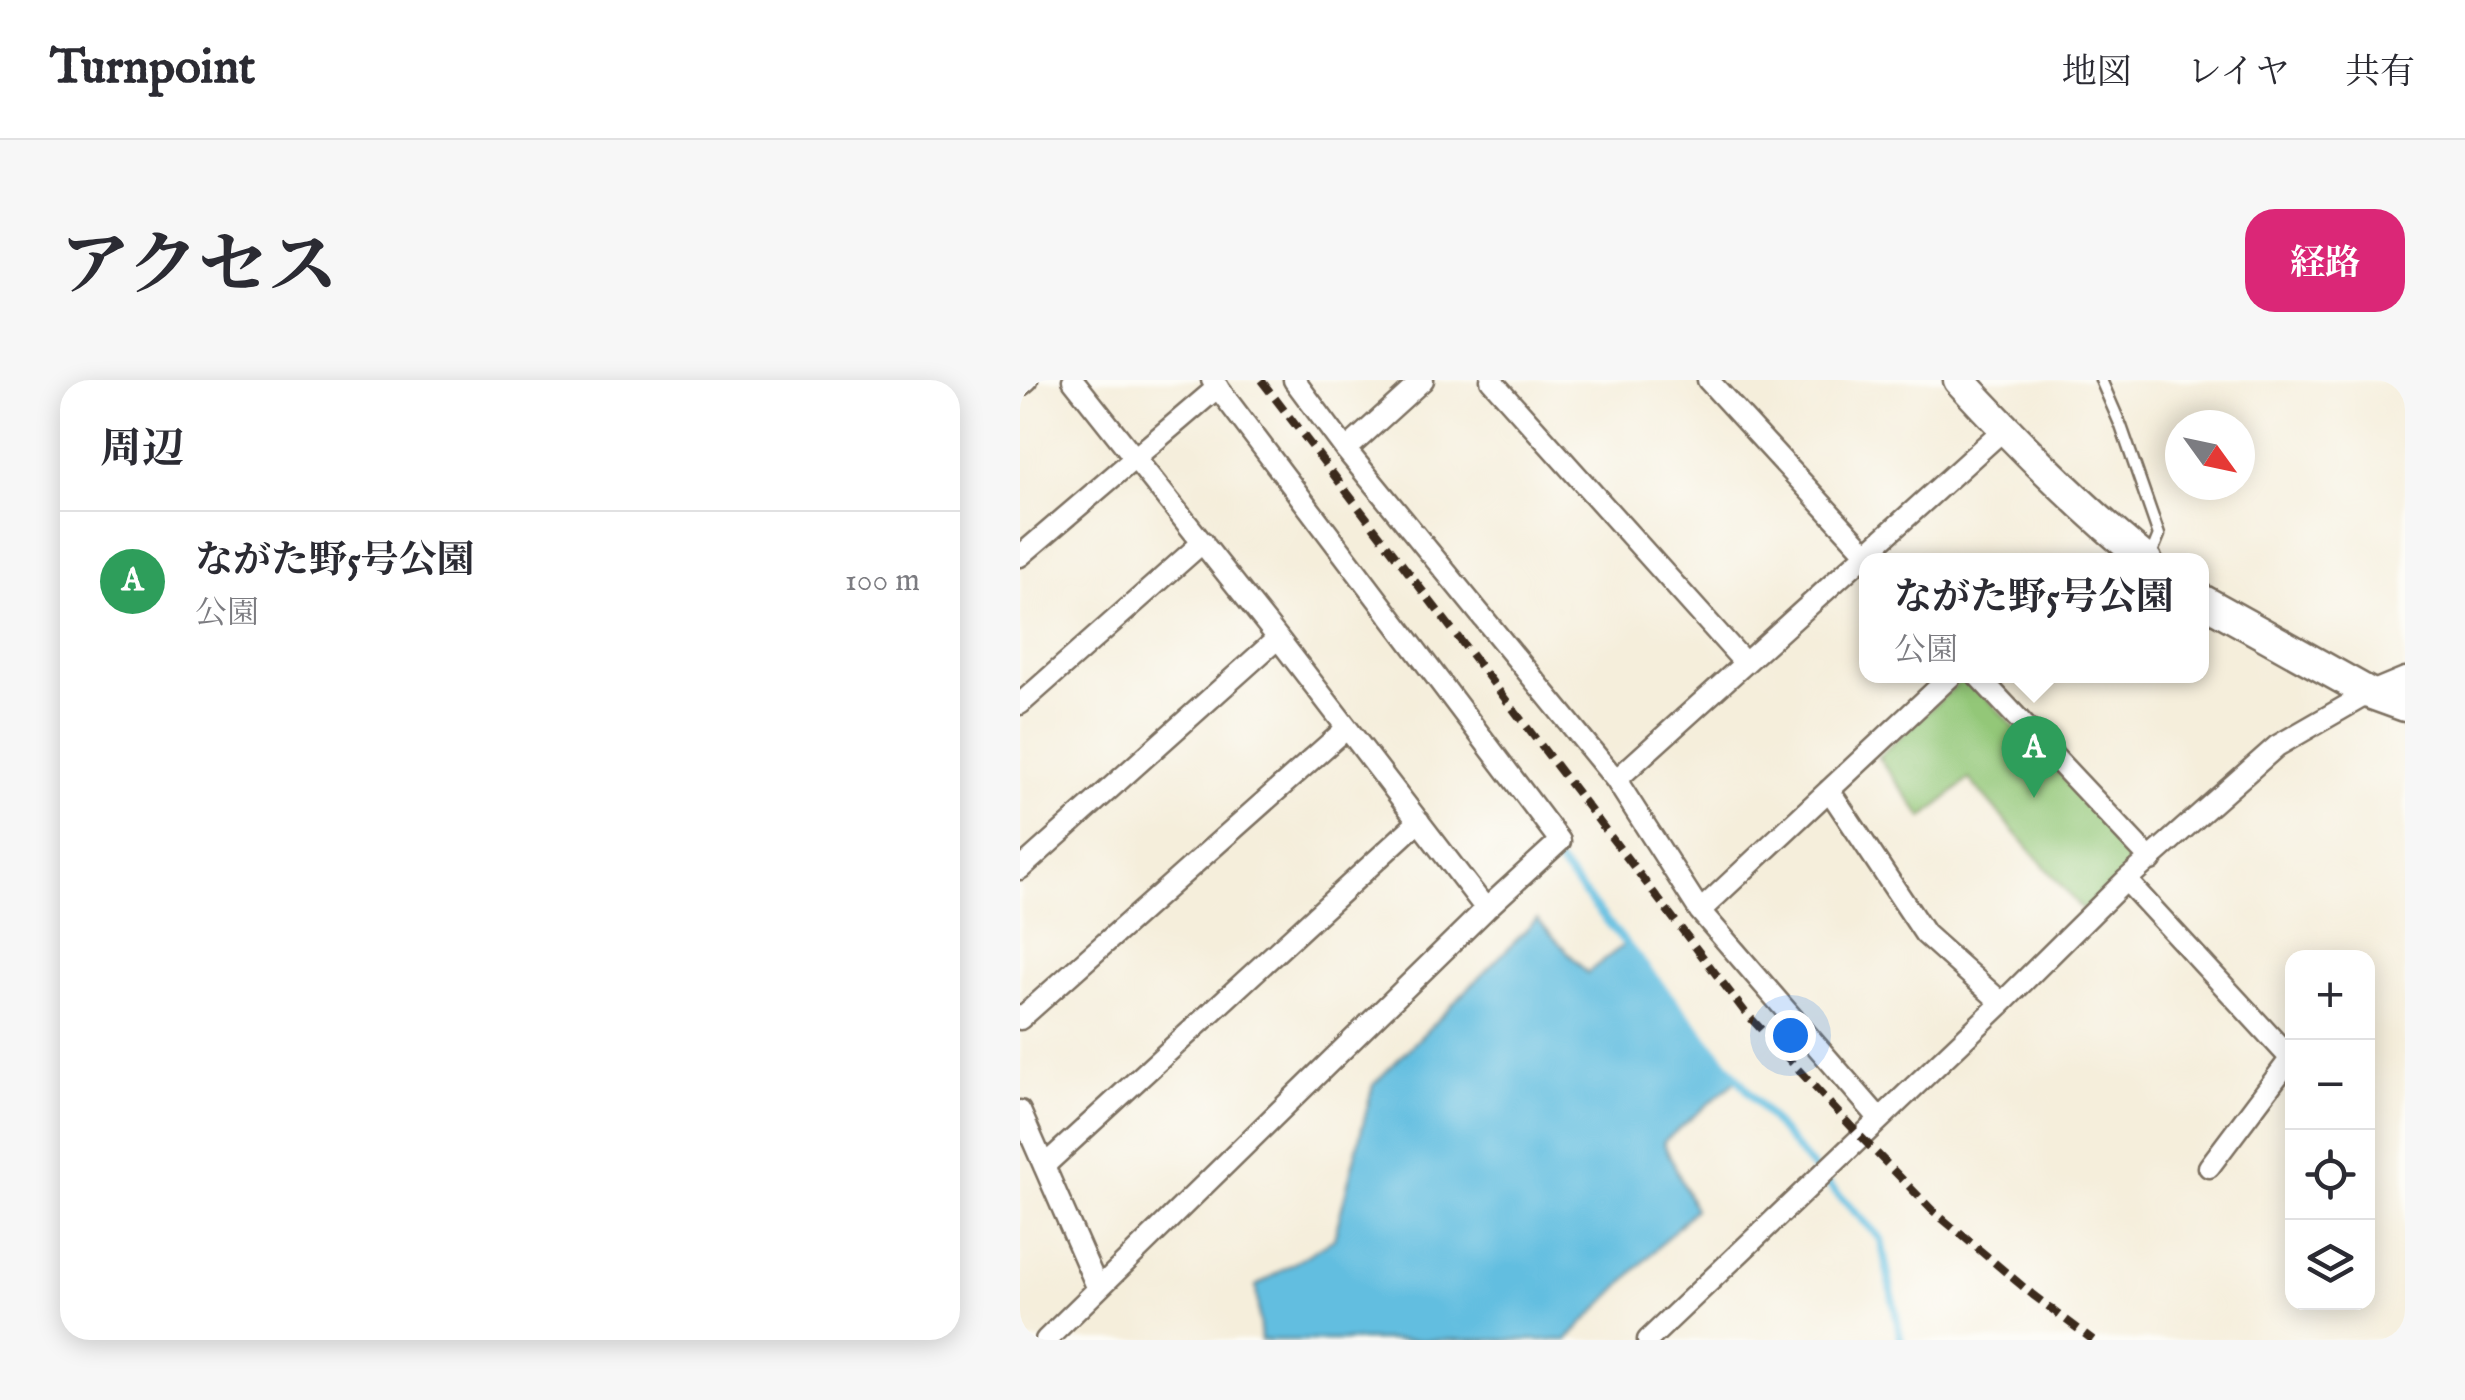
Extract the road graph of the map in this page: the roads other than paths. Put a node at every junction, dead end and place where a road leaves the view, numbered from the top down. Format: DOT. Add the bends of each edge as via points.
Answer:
graph roads {
  1 [pos="1028,380"];
  2 [pos="1072,380"];
  3 [pos="1294,380"];
  4 [pos="1424,380"];
  5 [pos="1491,380"];
  6 [pos="1708,380"];
  7 [pos="1959,380"];
  8 [pos="2101,380"];
  9 [pos="1215,384"];
  10 [pos="1020,386"];
  11 [pos="2004,428"];
  12 [pos="1346,450"];
  13 [pos="1136,458"];
  14 [pos="1202,542"];
  15 [pos="1866,553"];
  16 [pos="1874,553"];
  17 [pos="2138,553"];
  18 [pos="2150,553"];
  19 [pos="1020,556"];
  20 [pos="1859,566"];
  21 [pos="2209,604"];
  22 [pos="1278,638"];
  23 [pos="1744,662"];
  24 [pos="2405,678"];
  25 [pos="1944,683"];
  26 [pos="1985,683"];
  27 [pos="2369,693"];
  28 [pos="1020,704"];
  29 [pos="2405,706"];
  30 [pos="1347,728"];
  31 [pos="1616,780"];
  32 [pos="1829,790"];
  33 [pos="1419,821"];
  34 [pos="2150,860"];
  35 [pos="1020,869"];
  36 [pos="2126,880"];
  37 [pos="1486,910"];
  38 [pos="1700,911"];
  39 [pos="2002,1003"];
  40 [pos="1020,1019"];
  41 [pos="2285,1051"];
  42 [pos="2285,1068"];
  43 [pos="1020,1111"];
  44 [pos="1879,1118"];
  45 [pos="1044,1166"];
  46 [pos="2209,1166"];
  47 [pos="1098,1289"];
  48 [pos="1046,1340"];
  49 [pos="1648,1340"];
  1 -- 10 [label="street"];
  2 -- 13 [label="street"];
  3 -- 12 [label="street"];
  4 -- 12 [label="street"];
  5 -- 23 [label="street"];
  6 -- 15 [label="street"];
  7 -- 11 [label="street"];
  8 -- 18 [label="lane" via="2158,535"];
  9 -- 13 [label="street"];
  9 -- 37 [label="street" via="1560,841"];
  11 -- 16 [label="street"];
  11 -- 17 [label="street"];
  12 -- 31 [label="street"];
  13 -- 14 [label="street"];
  13 -- 19 [label="street"];
  14 -- 22 [label="street"];
  14 -- 28 [label="street"];
  20 -- 23 [label="street"];
  21 -- 27 [label="street"];
  22 -- 30 [label="street"];
  22 -- 35 [label="street"];
  23 -- 31 [label="street"];
  24 -- 27 [label="street"];
  25 -- 32 [label="street"];
  26 -- 34 [label="street"];
  27 -- 29 [label="street"];
  27 -- 34 [label="street" via="2277,746"];
  30 -- 33 [label="street"];
  30 -- 40 [label="street"];
  31 -- 38 [label="street"];
  32 -- 38 [label="street"];
  32 -- 39 [label="street" via="1925,934"];
  33 -- 37 [label="street"];
  33 -- 45 [label="street"];
  34 -- 36 [label="street"];
  36 -- 39 [label="street"];
  36 -- 41 [label="street"];
  37 -- 47 [label="street"];
  38 -- 44 [label="street"];
  39 -- 44 [label="street"];
  42 -- 46 [label="street"];
  43 -- 45 [label="street"];
  44 -- 49 [label="street"];
  45 -- 47 [label="street"];
  47 -- 48 [label="street"];
}
